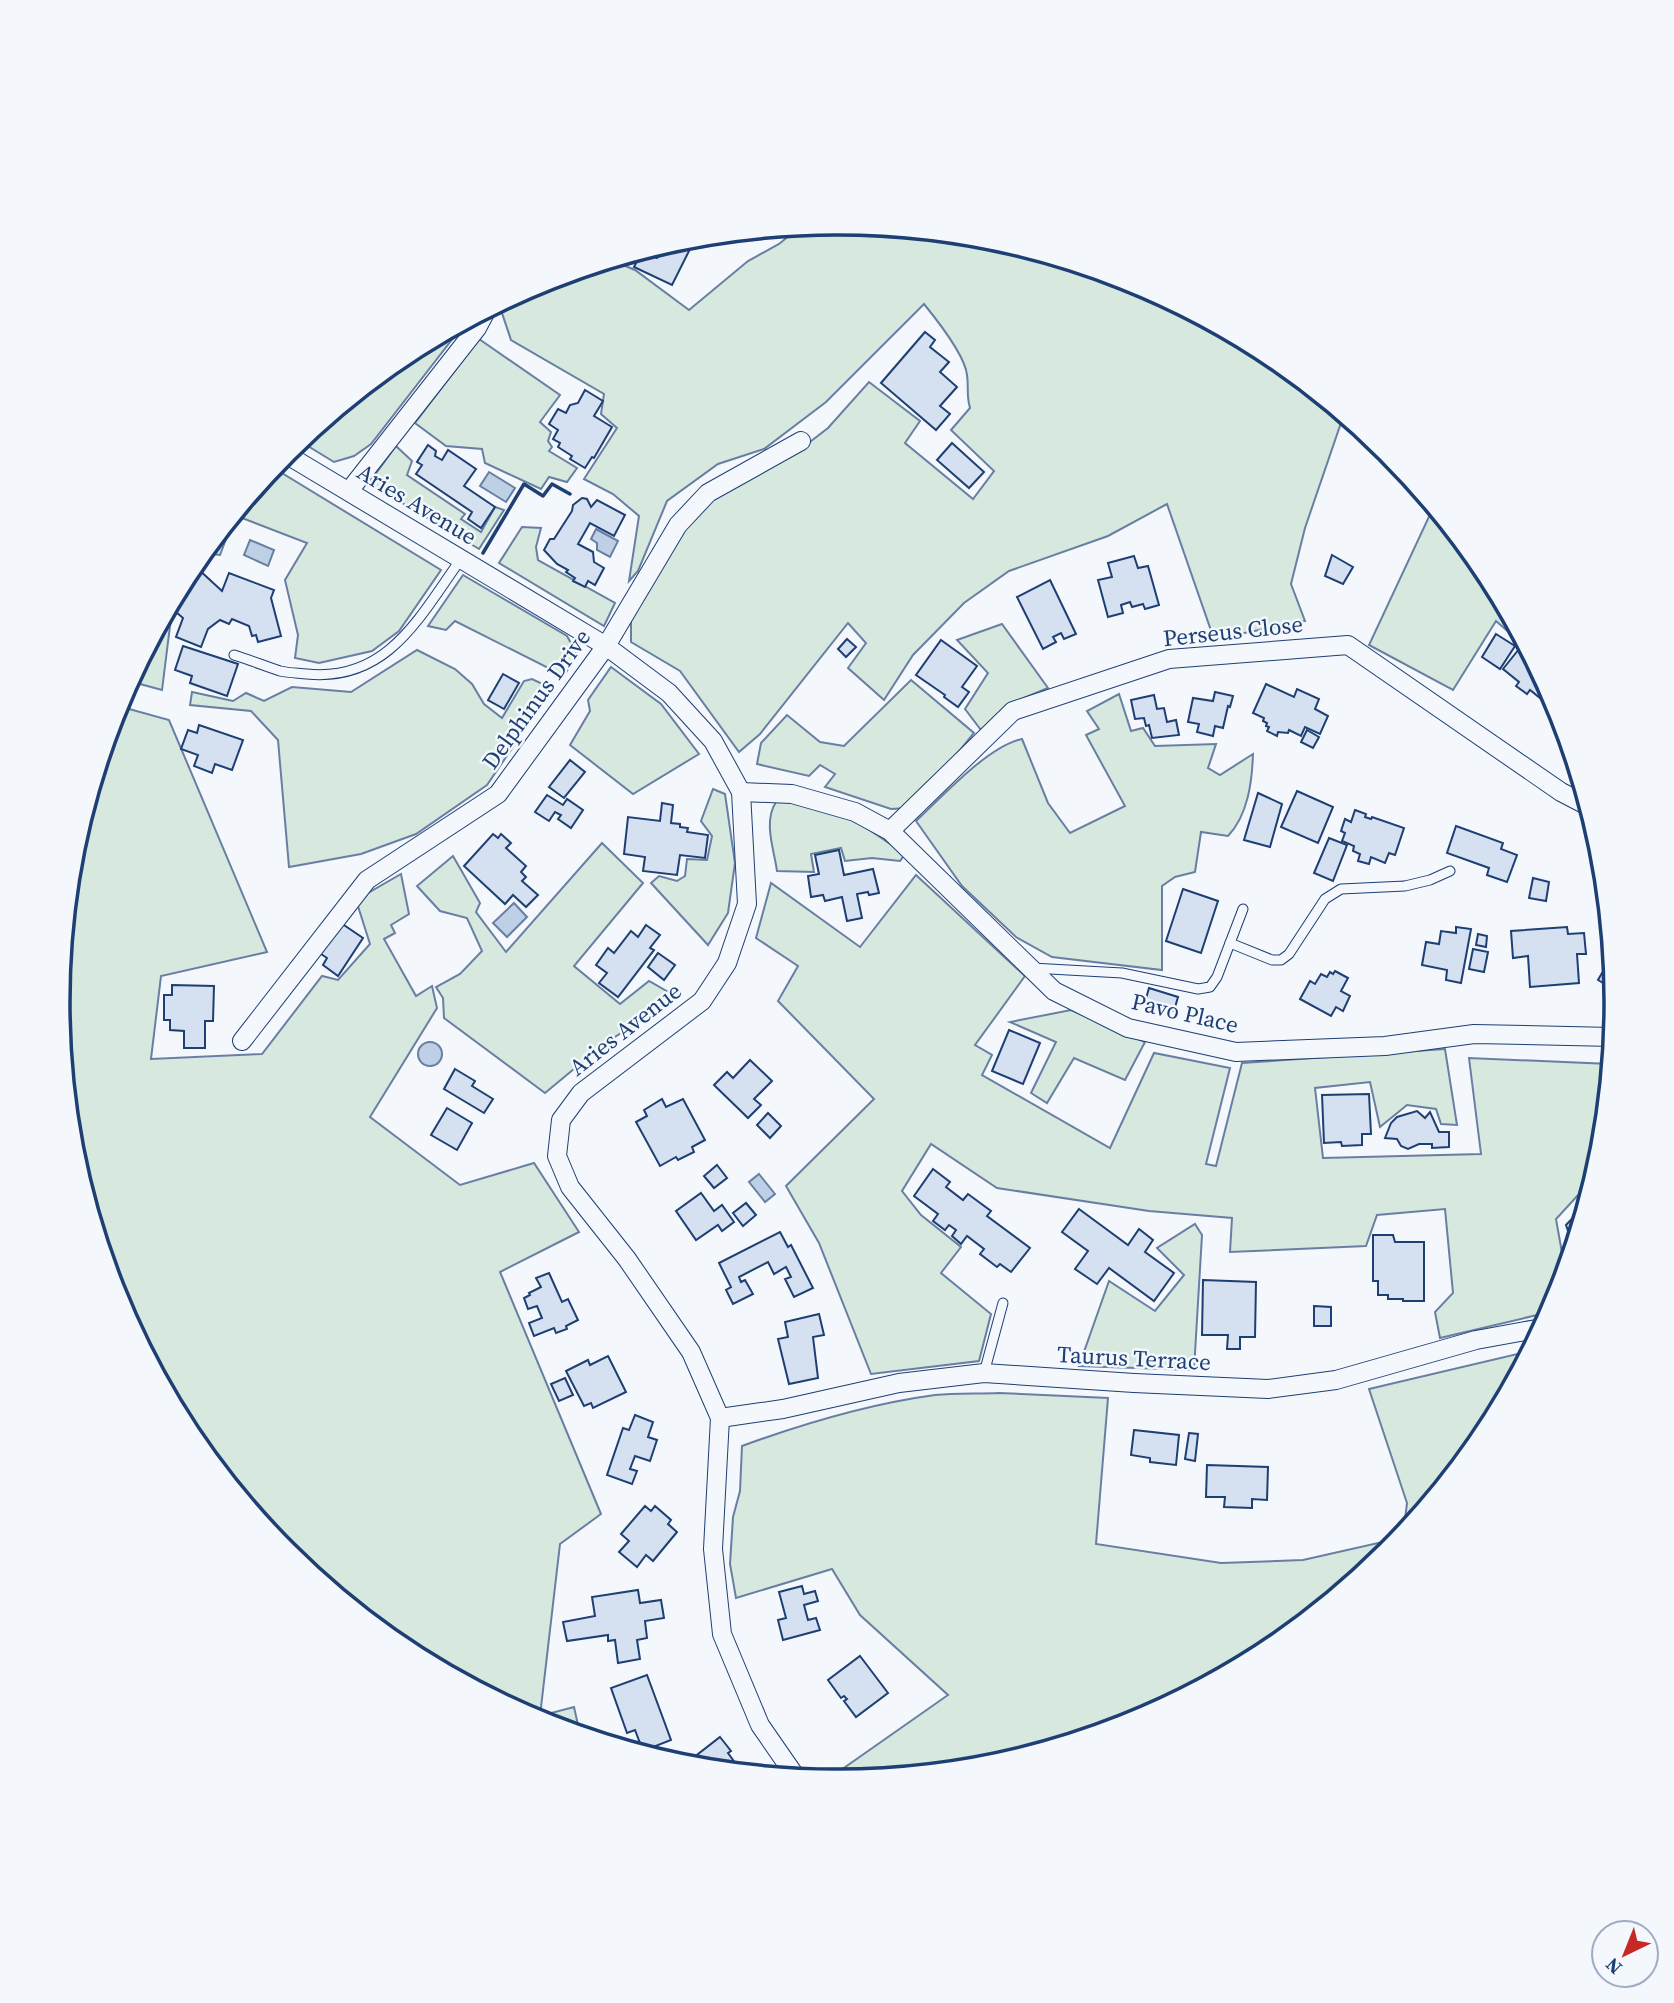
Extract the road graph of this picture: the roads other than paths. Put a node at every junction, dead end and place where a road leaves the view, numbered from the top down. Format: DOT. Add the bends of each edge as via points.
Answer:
graph roads {
  1 [pos="479,324"];
  2 [pos="801,441"];
  3 [pos="295,459"];
  4 [pos="349,492"];
  5 [pos="461,559"];
  6 [pos="606,646"];
  7 [pos="234,655"];
  8 [pos="741,792"];
  9 [pos="1577,800"];
  10 [pos="890,831"];
  11 [pos="1450,872"];
  12 [pos="1243,909"];
  13 [pos="1230,943"];
  14 [pos="1030,968"];
  15 [pos="1603,1037"];
  16 [pos="242,1041"];
  17 [pos="1003,1303"];
  18 [pos="1530,1330"];
  19 [pos="984,1373"];
  20 [pos="720,1418"];
  21 [pos="789,1767"];
  1 -- 4 [label="street"];
  2 -- 6 [label="street, Delphinus Drive" via="708,493 678,525"];
  3 -- 4 [label="street, Aries Avenue"];
  4 -- 5 [label="street, Aries Avenue"];
  5 -- 6 [label="street, Aries Avenue"];
  5 -- 7 [label="lane" via="412,628 390,650 359,669 323,675 283,671"];
  6 -- 8 [label="street, Aries Avenue" via="669,692 713,741"];
  6 -- 16 [label="street, Delphinus Drive" via="498,794 367,880"];
  8 -- 10 [label="street, Pavo Place" via="792,794 855,812"];
  8 -- 20 [label="street, Aries Avenue" via="747,904 727,963 702,1001 581,1093 561,1120 557,1156 570,1186 691,1352"];
  9 -- 10 [label="street, Perseus Close" via="1348,645 1169,659 1013,711"];
  10 -- 14 [label="street, Pavo Place"];
  11 -- 13 [label="lane" via="1405,886 1340,889 1325,899 1282,960"];
  12 -- 13 [label="lane"];
  13 -- 14 [label="lane" via="1217,977 1210,987 1198,989 1122,973"];
  14 -- 15 [label="street, Pavo Place" via="1054,991 1128,1028 1236,1052 1385,1046 1474,1034"];
  17 -- 19 [label="lane"];
  18 -- 19 [label="street, Taurus Terrace" via="1476,1340 1336,1380 1268,1389"];
  19 -- 20 [label="street, Taurus Terrace" via="898,1383"];
  20 -- 21 [label="street, Aries Avenue" via="713,1549 722,1634 760,1725"];
}
